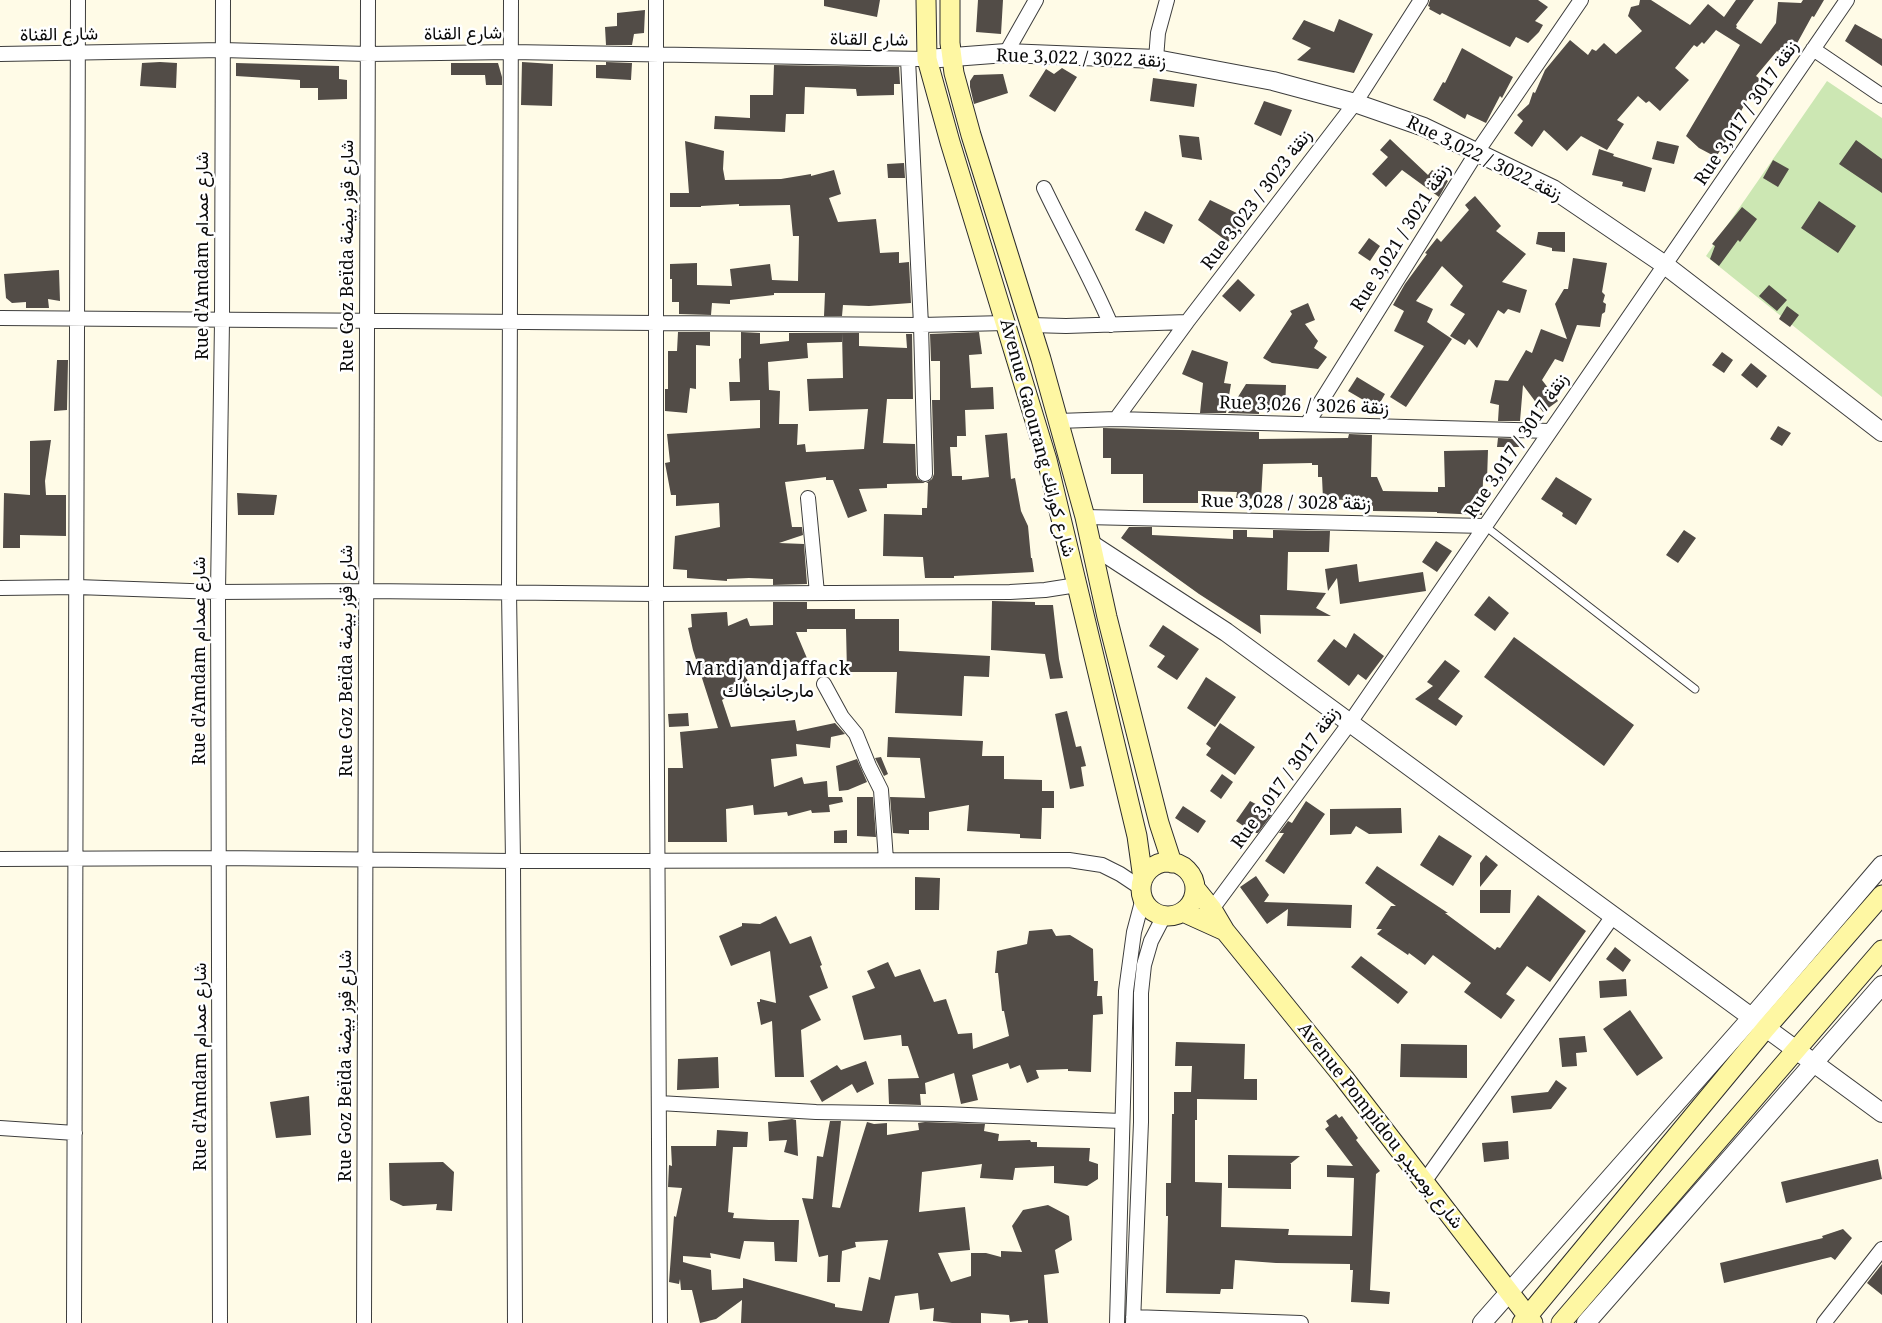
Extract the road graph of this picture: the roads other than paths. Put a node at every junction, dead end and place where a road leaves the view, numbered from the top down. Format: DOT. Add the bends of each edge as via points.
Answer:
graph roads {
  1 [pos="78,0"];
  2 [pos="223,0"];
  3 [pos="368,0"];
  4 [pos="511,0"];
  5 [pos="656,0"];
  6 [pos="926,0"];
  7 [pos="950,0"];
  8 [pos="1036,0"];
  9 [pos="1166,0"];
  10 [pos="1421,0"];
  11 [pos="1581,0"];
  12 [pos="1847,0"];
  13 [pos="1813,49"];
  14 [pos="222,50"];
  15 [pos="511,52"];
  16 [pos="0,54"];
  17 [pos="77,54"];
  18 [pos="368,54"];
  19 [pos="1006,54"];
  20 [pos="656,56"];
  21 [pos="952,58"];
  22 [pos="908,59"];
  23 [pos="927,59"];
  24 [pos="1156,59"];
  25 [pos="1882,96"];
  26 [pos="1355,103"];
  27 [pos="1477,152"];
  28 [pos="1044,188"];
  29 [pos="1665,266"];
  30 [pos="0,318"];
  31 [pos="76,320"];
  32 [pos="367,320"];
  33 [pos="222,321"];
  34 [pos="511,322"];
  35 [pos="1187,322"];
  36 [pos="1006,323"];
  37 [pos="657,324"];
  38 [pos="921,325"];
  39 [pos="1030,325"];
  40 [pos="1111,325"];
  41 [pos="1116,419"];
  42 [pos="1058,421"];
  43 [pos="1306,424"];
  44 [pos="1550,431"];
  45 [pos="1882,432"];
  46 [pos="925,474"];
  47 [pos="808,498"];
  48 [pos="1085,517"];
  49 [pos="1485,526"];
  50 [pos="1091,544"];
  51 [pos="1077,585"];
  52 [pos="77,587"];
  53 [pos="0,588"];
  54 [pos="366,591"];
  55 [pos="218,592"];
  56 [pos="509,592"];
  57 [pos="818,593"];
  58 [pos="656,594"];
  59 [pos="824,684"];
  60 [pos="1696,689"];
  61 [pos="1349,724"];
  62 [pos="219,858"];
  63 [pos="0,859"];
  64 [pos="75,859"];
  65 [pos="365,860"];
  66 [pos="657,860"];
  67 [pos="886,860"];
  68 [pos="513,861"];
  69 [pos="1172,863"];
  70 [pos="1882,865"];
  71 [pos="1142,888"];
  72 [pos="1195,888"];
  73 [pos="1882,895"];
  74 [pos="1212,909"];
  75 [pos="1183,912"];
  76 [pos="1164,916"];
  77 [pos="1613,916"];
  78 [pos="1225,932"];
  79 [pos="1882,950"];
  80 [pos="1882,985"];
  81 [pos="1759,1023"];
  82 [pos="1796,1051"];
  83 [pos="1815,1063"];
  84 [pos="659,1103"];
  85 [pos="1882,1113"];
  86 [pos="1122,1121"];
  87 [pos="0,1128"];
  88 [pos="75,1132"];
  89 [pos="1424,1182"];
  90 [pos="1882,1249"];
  91 [pos="1510,1293"];
  92 [pos="1133,1320"];
  93 [pos="1527,1321"];
  94 [pos="74,1323"];
  95 [pos="220,1323"];
  96 [pos="364,1323"];
  97 [pos="515,1323"];
  98 [pos="660,1323"];
  99 [pos="1117,1323"];
  100 [pos="1301,1323"];
  101 [pos="1482,1323"];
  102 [pos="1561,1323"];
  103 [pos="1586,1323"];
  104 [pos="1824,1323"];
  1 -- 17 [label="street"];
  2 -- 14 [label="street, Rue d'Amdam شارع عمدام"];
  3 -- 18 [label="street, Rue Goz Beïda شارع قوز بيضة"];
  4 -- 15 [label="street"];
  5 -- 20 [label="street"];
  6 -- 23 [label="main road, Avenue Gaourang شارع كورانك"];
  7 -- 21 [label="main road, Avenue Gaourang شارع كورانك"];
  8 -- 19 [label="street"];
  9 -- 24 [label="street"];
  10 -- 26 [label="street, Rue 3,023 / زنقة 3023"];
  11 -- 27 [label="street, Rue 3,021 / زنقة 3021"];
  12 -- 13 [label="street, Rue 3,017 / زنقة 3017"];
  13 -- 25 [label="street"];
  13 -- 29 [label="street, Rue 3,017 / زنقة 3017"];
  14 -- 17 [label="street, شارع القناة"];
  14 -- 18 [label="street, شارع القناة"];
  14 -- 33 [label="street, Rue d'Amdam شارع عمدام"];
  15 -- 18 [label="street, شارع القناة"];
  15 -- 20 [label="street, شارع القناة"];
  15 -- 34 [label="street"];
  16 -- 17 [label="street, شارع القناة"];
  17 -- 31 [label="street"];
  18 -- 32 [label="street, Rue Goz Beïda شارع قوز بيضة"];
  19 -- 21 [label="street, Rue 3,022 / زنقة 3022"];
  19 -- 24 [label="street, Rue 3,022 / زنقة 3022"];
  20 -- 22 [label="street, شارع القناة"];
  20 -- 37 [label="street"];
  21 -- 23 [label="street, Rue 3,022 / زنقة 3022"];
  21 -- 39 [label="main road, Avenue Gaourang شارع كورانك" via="971,135"];
  22 -- 23 [label="street, شارع القناة"];
  22 -- 38 [label="street"];
  23 -- 36 [label="main road, Avenue Gaourang شارع كورانك"];
  24 -- 26 [label="street, Rue 3,022 / زنقة 3022" via="1273,81"];
  26 -- 27 [label="street, Rue 3,022 / زنقة 3022" via="1424,126"];
  26 -- 35 [label="street, Rue 3,023 / زنقة 3023"];
  27 -- 29 [label="street, Rue 3,022 / زنقة 3022" via="1553,189"];
  27 -- 43 [label="street, Rue 3,021 / زنقة 3021"];
  28 -- 40 [label="street" via="1090,276"];
  29 -- 44 [label="street, Rue 3,017 / زنقة 3017"];
  29 -- 45 [label="street, Rue 3,022 / زنقة 3022"];
  30 -- 31 [label="street"];
  31 -- 33 [label="street"];
  31 -- 52 [label="street"];
  32 -- 33 [label="street"];
  32 -- 34 [label="street"];
  32 -- 54 [label="street, Rue Goz Beïda شارع قوز بيضة"];
  33 -- 55 [label="street, Rue d'Amdam شارع عمدام"];
  34 -- 37 [label="street"];
  34 -- 56 [label="street"];
  35 -- 40 [label="street"];
  35 -- 41 [label="street, Rue 3,023 / زنقة 3023"];
  36 -- 38 [label="street"];
  36 -- 51 [label="main road, Avenue Gaourang شارع كورانك" via="1047,460"];
  37 -- 38 [label="street"];
  37 -- 58 [label="street"];
  38 -- 46 [label="street"];
  39 -- 40 [label="street"];
  39 -- 42 [label="main road, Avenue Gaourang شارع كورانك"];
  41 -- 42 [label="street, Rue 3,026 / زنقة 3026"];
  41 -- 43 [label="street, Rue 3,026 / زنقة 3026"];
  42 -- 48 [label="main road, Avenue Gaourang شارع كورانك"];
  43 -- 44 [label="street, Rue 3,026 / زنقة 3026"];
  44 -- 49 [label="street, Rue 3,017 / زنقة 3017"];
  47 -- 57 [label="street"];
  48 -- 49 [label="street, Rue 3,028 / زنقة 3028"];
  48 -- 50 [label="main road, Avenue Gaourang شارع كورانك"];
  49 -- 60 [label="lane"];
  49 -- 61 [label="street, Rue 3,017 / زنقة 3017"];
  50 -- 61 [label="street" via="1226,632"];
  50 -- 69 [label="main road, Avenue Gaourang شارع كورانك" via="1159,823"];
  51 -- 57 [label="street" via="1010,592"];
  51 -- 71 [label="main road, Avenue Gaourang شارع كورانك" via="1137,836"];
  52 -- 53 [label="street"];
  52 -- 55 [label="street"];
  52 -- 64 [label="street"];
  54 -- 55 [label="street"];
  54 -- 56 [label="street"];
  54 -- 65 [label="street, Rue Goz Beïda شارع قوز بيضة"];
  55 -- 62 [label="street, Rue d'Amdam شارع عمدام"];
  56 -- 58 [label="street"];
  56 -- 68 [label="street"];
  57 -- 58 [label="street"];
  58 -- 66 [label="street"];
  59 -- 67 [label="street" via="856,734 881,790"];
  61 -- 74 [label="street, Rue 3,017 / زنقة 3017"];
  61 -- 77 [label="street"];
  62 -- 64 [label="street"];
  62 -- 65 [label="street"];
  62 -- 95 [label="street, Rue d'Amdam شارع عمدام"];
  63 -- 64 [label="street"];
  64 -- 88 [label="street"];
  65 -- 68 [label="street"];
  65 -- 96 [label="street, Rue Goz Beïda شارع قوز بيضة"];
  66 -- 67 [label="street"];
  66 -- 68 [label="street"];
  66 -- 84 [label="street"];
  67 -- 71 [label="street" via="1069,860 1102,865"];
  68 -- 97 [label="street"];
  69 -- 71 [label="main road" via="1155,866 1148,872"];
  69 -- 72 [label="main road" via="1189,871"];
  70 -- 81 [label="street"];
  71 -- 76 [label="main road" via="1147,906"];
  71 -- 86 [label="street" via="1126,990"];
  72 -- 74 [label="main road, Avenue Pompidou شارع بومبيدو"];
  72 -- 75 [label="main road" via="1190,906"];
  73 -- 81 [label="main road"];
  74 -- 78 [label="main road, Avenue Pompidou شارع بومبيدو"];
  75 -- 76 [label="main road"];
  75 -- 78 [label="main road"];
  76 -- 92 [label="street" via="1144,965 1141,993 1141,1122"];
  77 -- 81 [label="street"];
  77 -- 89 [label="street"];
  78 -- 89 [label="main road, Avenue Pompidou شارع بومبيدو"];
  79 -- 82 [label="main road"];
  80 -- 83 [label="street"];
  81 -- 82 [label="street"];
  81 -- 91 [label="street"];
  81 -- 93 [label="main road"];
  82 -- 83 [label="street"];
  82 -- 102 [label="main road"];
  83 -- 85 [label="street"];
  83 -- 103 [label="street"];
  84 -- 86 [label="street" via="816,1112"];
  84 -- 98 [label="street"];
  86 -- 99 [label="street"];
  87 -- 88 [label="street"];
  88 -- 94 [label="street"];
  89 -- 91 [label="main road, Avenue Pompidou شارع بومبيدو"];
  90 -- 104 [label="street"];
  91 -- 93 [label="main road, Avenue Pompidou شارع بومبيدو"];
  91 -- 101 [label="street"];
  92 -- 100 [label="street"];
}
